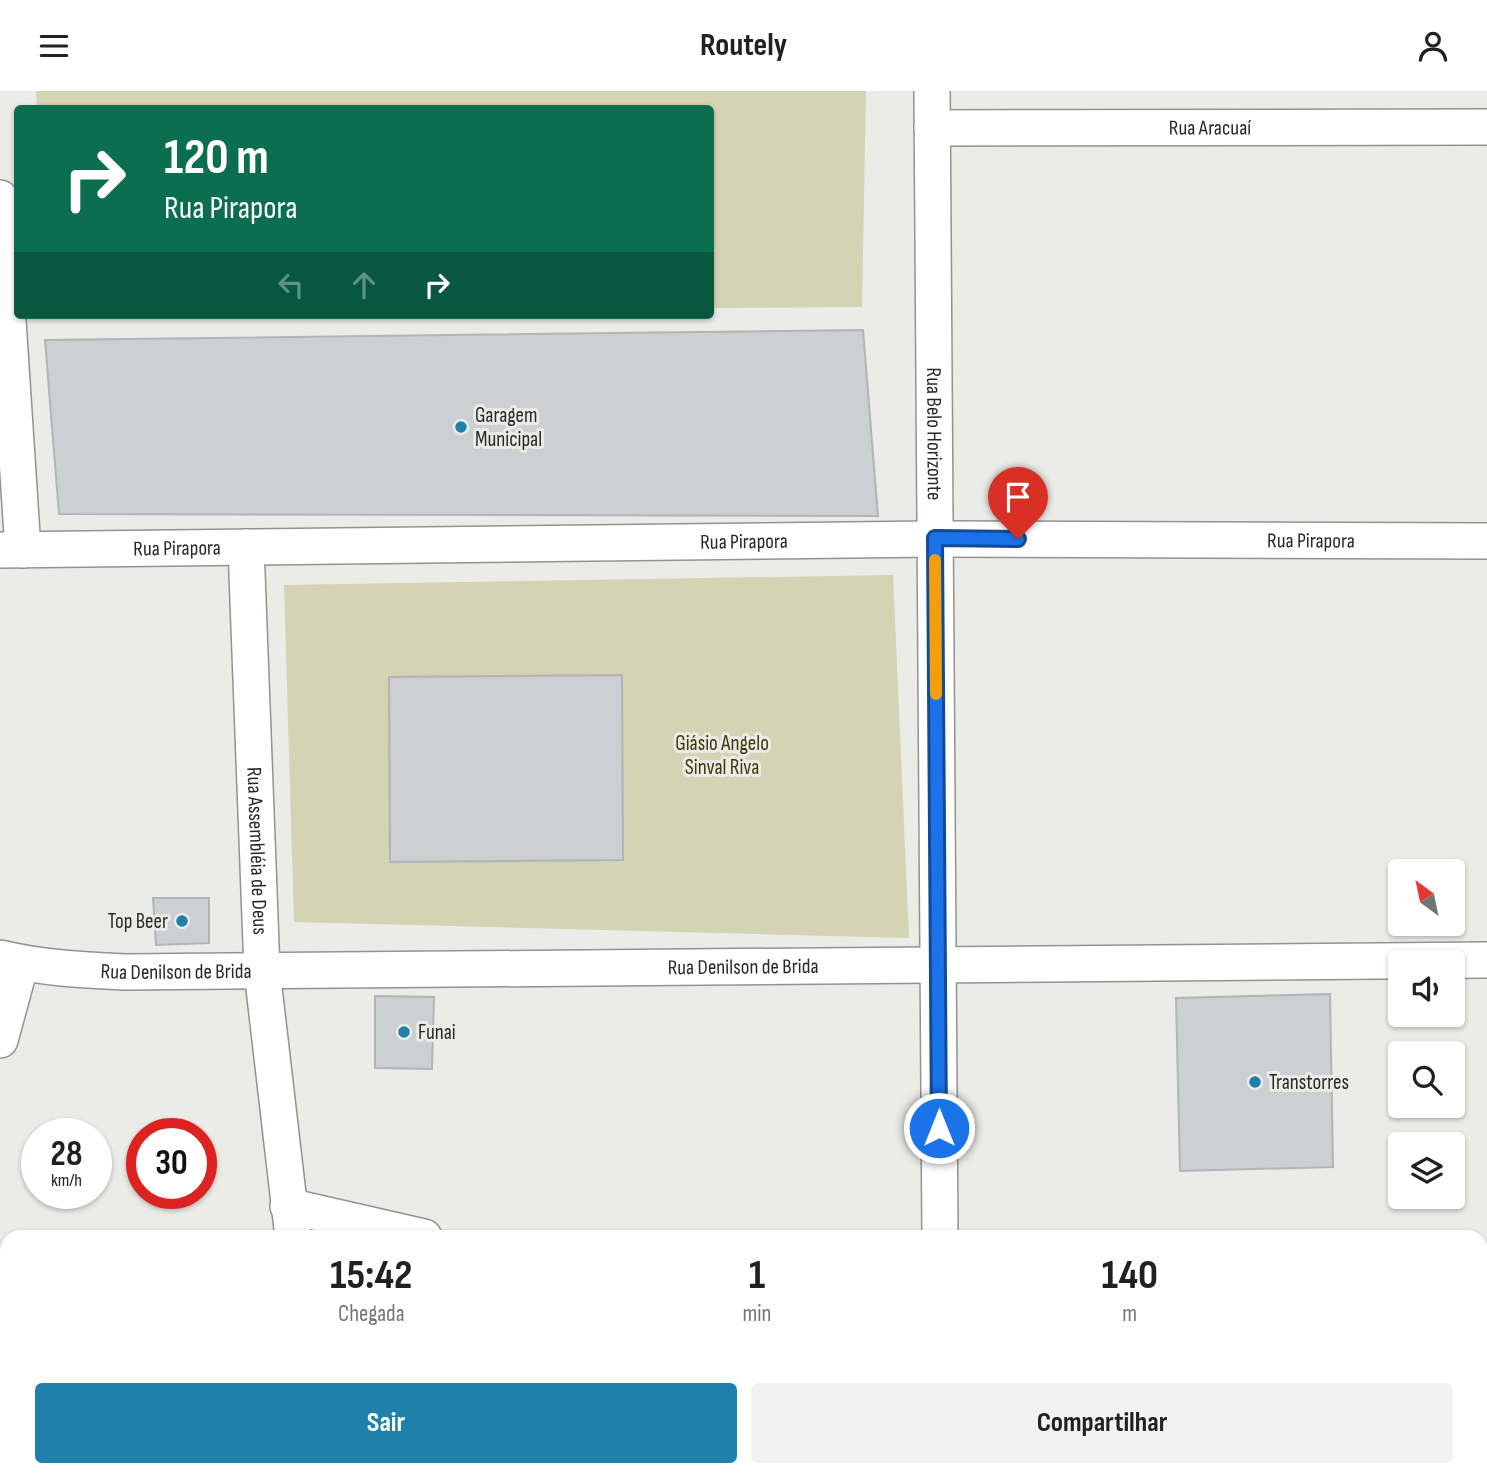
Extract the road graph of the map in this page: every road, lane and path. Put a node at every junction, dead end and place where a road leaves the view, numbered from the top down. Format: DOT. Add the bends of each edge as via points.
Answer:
graph roads {
  1 [pos="932,91"];
  2 [pos="1487,127"];
  3 [pos="932,128"];
  4 [pos="0,198"];
  5 [pos="935,538"];
  6 [pos="1487,541"];
  7 [pos="246,547"];
  8 [pos="11,550"];
  9 [pos="1487,960"];
  10 [pos="11,961"];
  11 [pos="938,963"];
  12 [pos="262,971"];
  13 [pos="0,1040"];
  14 [pos="290,1221"];
  15 [pos="365,1230"];
  16 [pos="940,1230"];
  1 -- 3 [label="street, Rua Belo Horizonte"];
  2 -- 3 [label="street, Rua Aracuaí"];
  3 -- 5 [label="street, Rua Belo Horizonte"];
  4 -- 8 [label="street"];
  5 -- 6 [label="street, Rua Pirapora"];
  5 -- 7 [label="street, Rua Pirapora"];
  5 -- 11 [label="street, Rua Belo Horizonte"];
  7 -- 8 [label="street, Rua Pirapora"];
  7 -- 12 [label="street, Rua Assembléia de Deus"];
  9 -- 11 [label="street, Rua Denilson de Brida"];
  10 -- 12 [label="street, Rua Denilson de Brida" via="126,972"];
  10 -- 13 [label="street"];
  11 -- 12 [label="street, Rua Denilson de Brida"];
  11 -- 16 [label="street, Rua Belo Horizonte"];
  12 -- 14 [label="street, Rua Assembléia de Deus"];
  14 -- 15 [label="street"];
}
